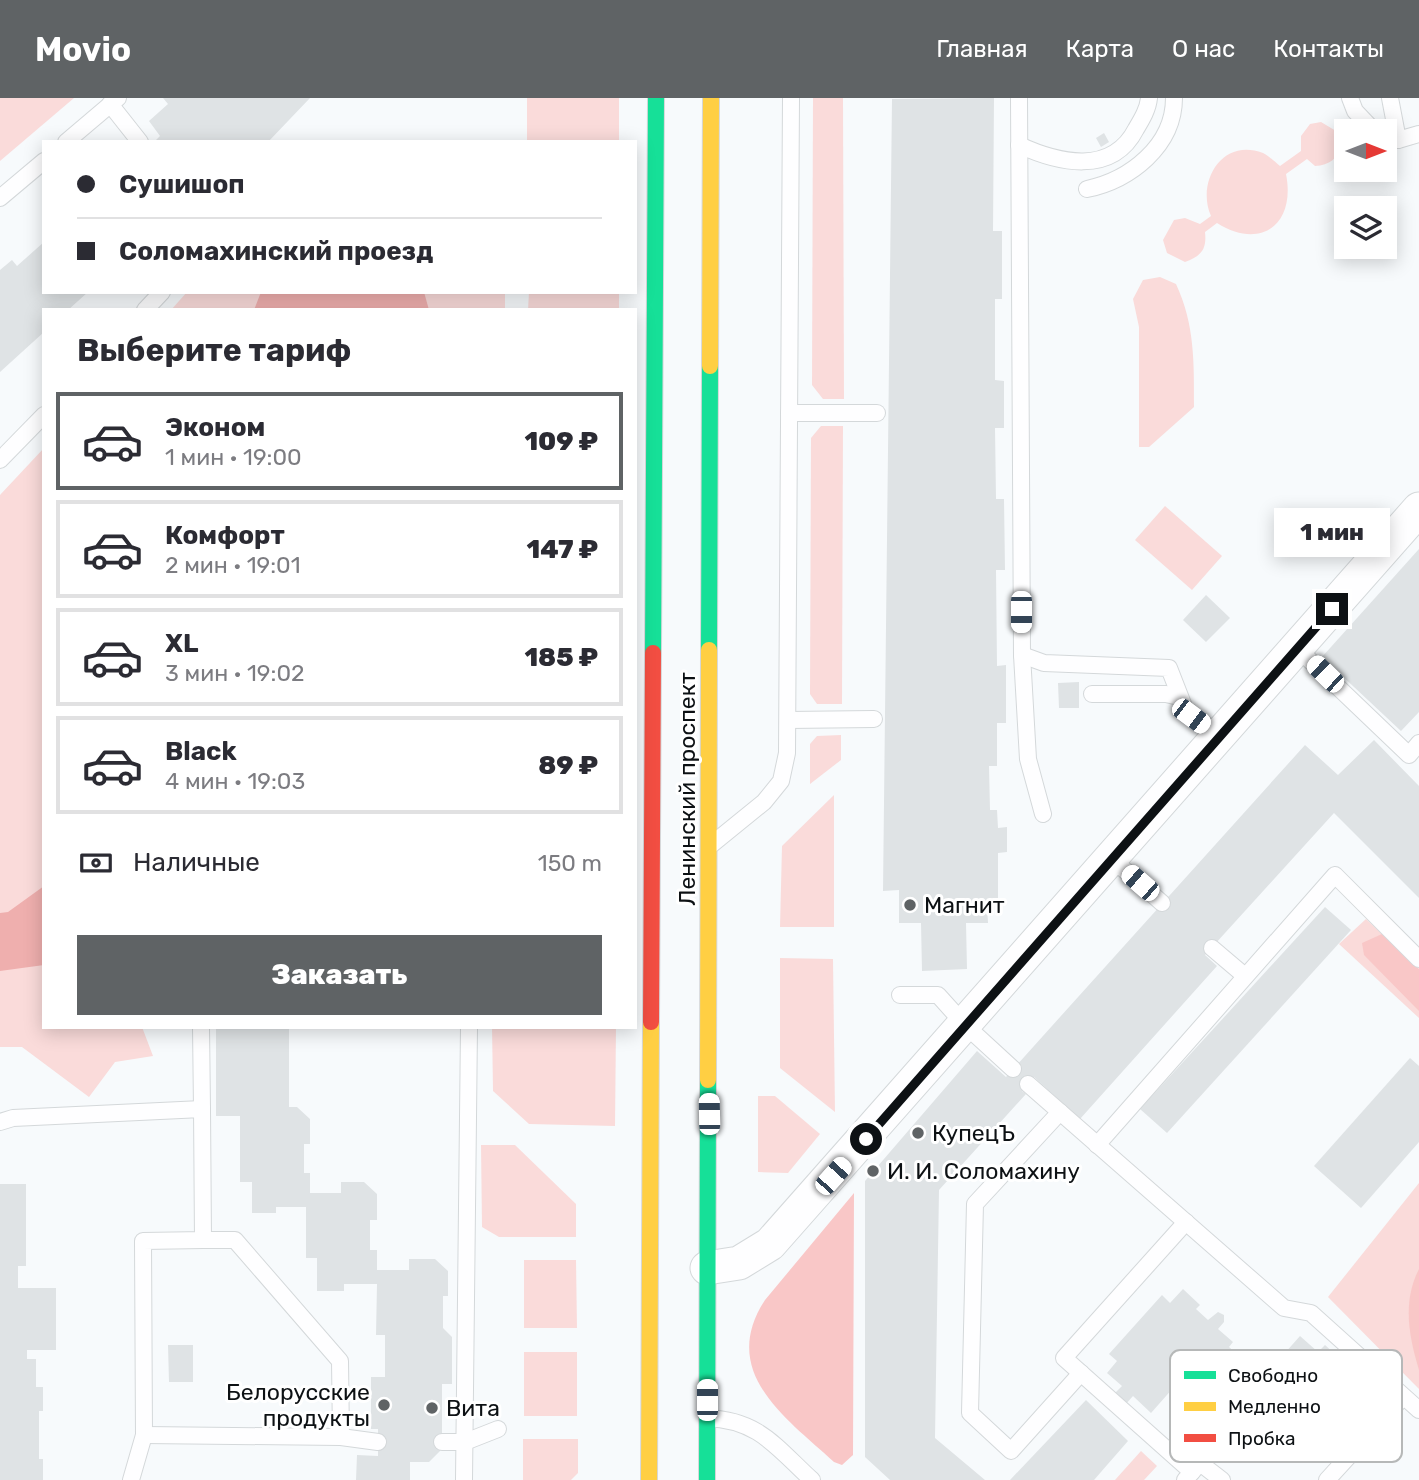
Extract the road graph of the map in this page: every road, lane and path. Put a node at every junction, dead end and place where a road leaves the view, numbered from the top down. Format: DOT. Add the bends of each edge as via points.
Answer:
graph roads {
  1 [pos="656,98"];
  2 [pos="711,98"];
  3 [pos="791,98"];
  4 [pos="1020,98"];
  5 [pos="1149,98"];
  6 [pos="1174,98"];
  7 [pos="1350,98"];
  8 [pos="1390,98"];
  9 [pos="114,101"];
  10 [pos="1363,119"];
  11 [pos="1391,119"];
  12 [pos="1419,134"];
  13 [pos="1397,137"];
  14 [pos="68,140"];
  15 [pos="139,140"];
  16 [pos="1019,145"];
  17 [pos="42,163"];
  18 [pos="637,179"];
  19 [pos="656,179"];
  20 [pos="1087,189"];
  21 [pos="0,198"];
  22 [pos="160,294"];
  23 [pos="147,308"];
  24 [pos="789,413"];
  25 [pos="877,413"];
  26 [pos="42,417"];
  27 [pos="0,460"];
  28 [pos="1419,509"];
  29 [pos="1297,648"];
  30 [pos="1022,655"];
  31 [pos="1092,694"];
  32 [pos="1179,697"];
  33 [pos="874,719"];
  34 [pos="788,720"];
  35 [pos="1220,736"];
  36 [pos="1419,743"];
  37 [pos="637,800"];
  38 [pos="653,801"];
  39 [pos="1043,814"];
  40 [pos="709,847"];
  41 [pos="1111,858"];
  42 [pos="1162,903"];
  43 [pos="1212,948"];
  44 [pos="1419,959"];
  45 [pos="1245,976"];
  46 [pos="900,995"];
  47 [pos="965,1025"];
  48 [pos="201,1029"];
  49 [pos="469,1029"];
  50 [pos="1013,1069"];
  51 [pos="1028,1084"];
  52 [pos="202,1109"];
  53 [pos="1060,1112"];
  54 [pos="0,1122"];
  55 [pos="1097,1145"];
  56 [pos="1186,1223"];
  57 [pos="203,1240"];
  58 [pos="707,1268"];
  59 [pos="1351,1350"];
  60 [pos="1082,1373"];
  61 [pos="1402,1398"];
  62 [pos="1419,1410"];
  63 [pos="707,1419"];
  64 [pos="498,1429"];
  65 [pos="145,1435"];
  66 [pos="341,1437"];
  67 [pos="378,1442"];
  68 [pos="442,1442"];
  69 [pos="465,1442"];
  70 [pos="1170,1459"];
  71 [pos="1174,1462"];
  72 [pos="1343,1462"];
  73 [pos="1188,1476"];
  74 [pos="131,1480"];
  75 [pos="464,1480"];
  76 [pos="649,1480"];
  77 [pos="707,1480"];
  78 [pos="812,1480"];
  79 [pos="1222,1480"];
  80 [pos="1327,1480"];
  1 -- 19 [label="main road, Ленинский проспект"];
  2 -- 40 [label="main road, Ленинский проспект"];
  3 -- 24 [label="lane"];
  4 -- 16 [label="lane"];
  5 -- 16 [label="lane" via="1133,136 1108,158 1078,163 1048,158"];
  6 -- 20 [label="lane" via="1165,136 1147,159 1109,184"];
  7 -- 10 [label="lane"];
  8 -- 11 [label="lane"];
  9 -- 14 [label="lane"];
  9 -- 15 [label="lane"];
  12 -- 13 [label="lane"];
  16 -- 30 [label="lane"];
  17 -- 21 [label="lane"];
  18 -- 19 [label="lane"];
  19 -- 38 [label="main road, Ленинский проспект"];
  22 -- 23 [label="lane"];
  24 -- 25 [label="lane"];
  24 -- 34 [label="lane"];
  26 -- 27 [label="lane"];
  28 -- 29 [label="street"];
  29 -- 35 [label="street"];
  29 -- 36 [label="lane" via="1409,755"];
  30 -- 32 [label="lane" via="1044,663 1169,667"];
  30 -- 39 [label="lane" via="1028,759"];
  31 -- 32 [label="lane"];
  32 -- 35 [label="lane" via="1191,716"];
  33 -- 34 [label="lane"];
  34 -- 40 [label="lane" via="781,782"];
  35 -- 41 [label="street"];
  37 -- 38 [label="lane"];
  38 -- 76 [label="main road, Ленинский проспект"];
  40 -- 58 [label="main road, Ленинский проспект"];
  41 -- 42 [label="lane"];
  41 -- 47 [label="street"];
  43 -- 45 [label="lane"];
  44 -- 45 [label="lane" via="1335,876"];
  45 -- 55 [label="lane"];
  46 -- 47 [label="lane" via="938,995"];
  47 -- 50 [label="lane"];
  47 -- 58 [label="street" via="770,1244 739,1263"];
  48 -- 52 [label="lane"];
  49 -- 69 [label="lane"];
  51 -- 53 [label="lane"];
  52 -- 54 [label="lane"];
  52 -- 57 [label="lane"];
  53 -- 55 [label="lane"];
  53 -- 60 [label="lane" via="975,1203 970,1412 1011,1451"];
  55 -- 56 [label="lane"];
  56 -- 59 [label="lane" via="1284,1308 1311,1313"];
  56 -- 60 [label="lane" via="1065,1358"];
  57 -- 65 [label="lane" via="144,1241"];
  57 -- 66 [label="lane" via="235,1240 340,1361"];
  58 -- 63 [label="main road, Ленинский проспект"];
  60 -- 70 [label="lane"];
  61 -- 62 [label="lane"];
  63 -- 77 [label="main road, Ленинский проспект"];
  63 -- 78 [label="lane" via="732,1419 755,1428"];
  64 -- 69 [label="lane"];
  65 -- 66 [label="lane"];
  65 -- 74 [label="lane"];
  66 -- 67 [label="lane"];
  68 -- 69 [label="lane"];
  69 -- 75 [label="lane"];
  71 -- 73 [label="lane"];
  72 -- 80 [label="lane"];
  73 -- 79 [label="lane" via="1200,1463"];
}
